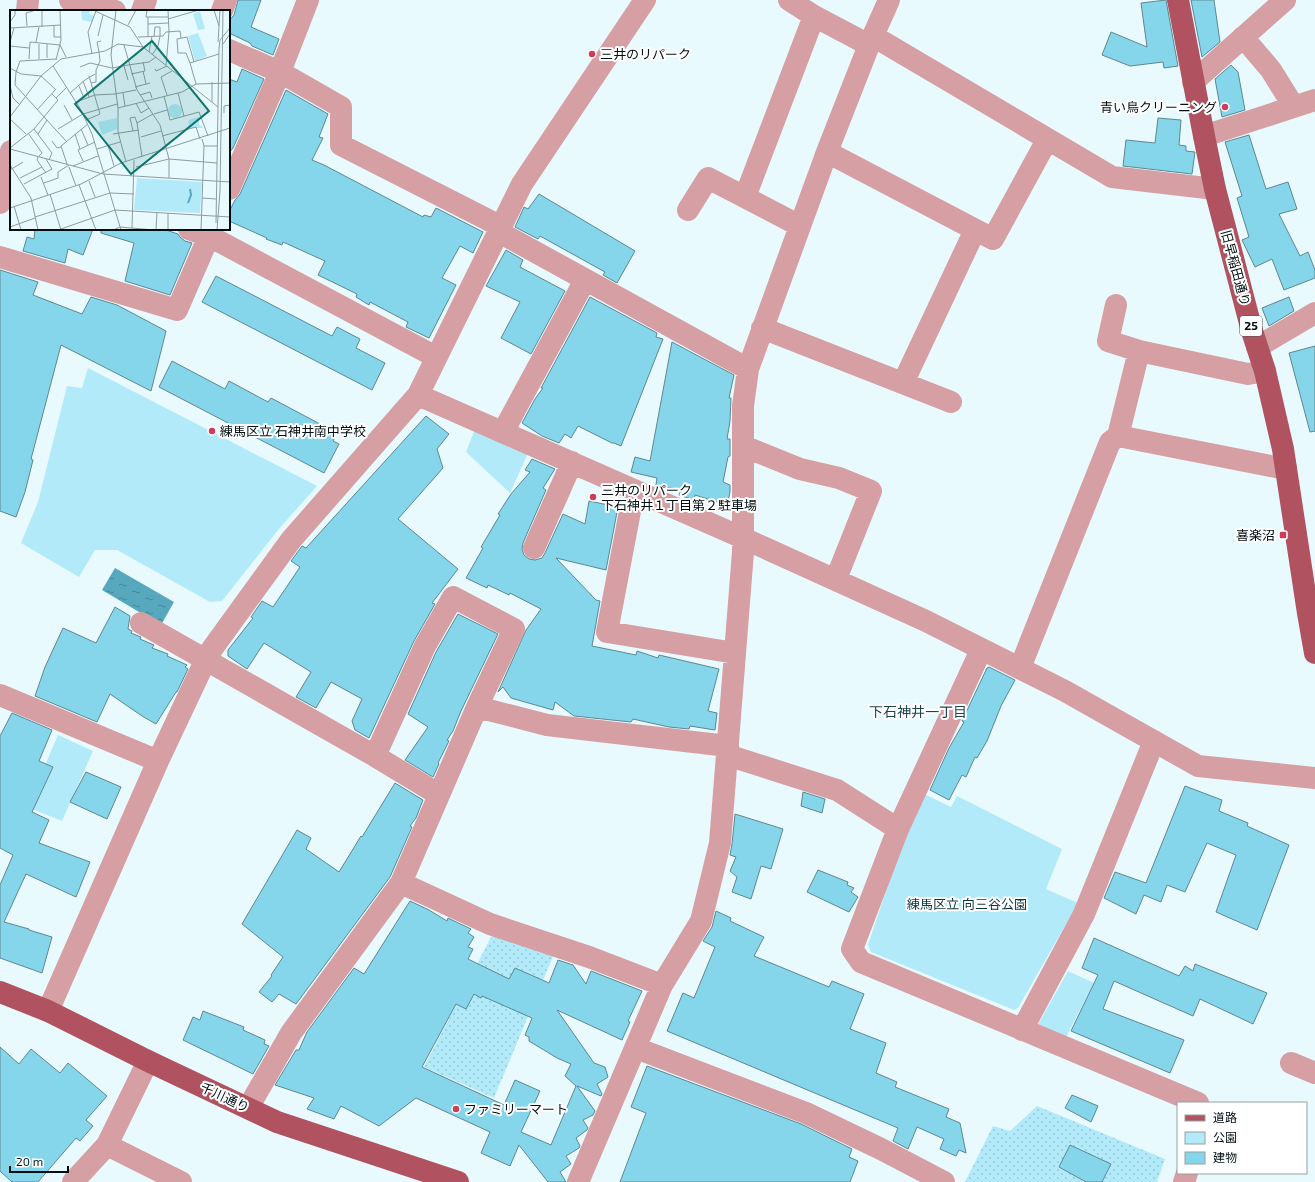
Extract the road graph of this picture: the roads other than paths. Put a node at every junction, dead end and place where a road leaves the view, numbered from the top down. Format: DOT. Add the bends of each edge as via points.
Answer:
graph roads {
  1 [pos="28,0"];
  2 [pos="70,0"];
  3 [pos="146,0"];
  4 [pos="226,0"];
  5 [pos="308,0"];
  6 [pos="645,0"];
  7 [pos="789,0"];
  8 [pos="889,0"];
  9 [pos="1178,0"];
  10 [pos="1285,0"];
  11 [pos="27,10"];
  12 [pos="111,10"];
  13 [pos="142,10"];
  14 [pos="222,10"];
  15 [pos="814,16"];
  16 [pos="1243,37"];
  17 [pos="871,40"];
  18 [pos="230,50"];
  19 [pos="280,72"];
  20 [pos="1194,82"];
  21 [pos="1315,100"];
  22 [pos="1294,107"];
  23 [pos="1204,136"];
  24 [pos="1047,140"];
  25 [pos="827,152"];
  26 [pos="7,164"];
  27 [pos="230,188"];
  28 [pos="1215,189"];
  29 [pos="745,197"];
  30 [pos="0,203"];
  31 [pos="688,210"];
  32 [pos="800,226"];
  33 [pos="501,230"];
  34 [pos="975,230"];
  35 [pos="203,231"];
  36 [pos="0,257"];
  37 [pos="586,280"];
  38 [pos="1116,305"];
  39 [pos="1315,313"];
  40 [pos="762,328"];
  41 [pos="1257,347"];
  42 [pos="1139,351"];
  43 [pos="436,357"];
  44 [pos="748,369"];
  45 [pos="1265,371"];
  46 [pos="903,383"];
  47 [pos="418,395"];
  48 [pos="951,402"];
  49 [pos="503,432"];
  50 [pos="1118,436"];
  51 [pos="743,446"];
  52 [pos="572,462"];
  53 [pos="1286,469"];
  54 [pos="634,490"];
  55 [pos="743,538"];
  56 [pos="534,548"];
  57 [pos="836,579"];
  58 [pos="141,623"];
  59 [pos="981,650"];
  60 [pos="735,653"];
  61 [pos="1315,654"];
  62 [pos="206,659"];
  63 [pos="1020,668"];
  64 [pos="2,702"];
  65 [pos="477,707"];
  66 [pos="1154,741"];
  67 [pos="727,750"];
  68 [pos="375,756"];
  69 [pos="158,761"];
  70 [pos="1315,778"];
  71 [pos="438,794"];
  72 [pos="898,828"];
  73 [pos="401,883"];
  74 [pos="662,984"];
  75 [pos="0,992"];
  76 [pos="48,1011"];
  77 [pos="1022,1030"];
  78 [pos="636,1048"];
  79 [pos="148,1061"];
  80 [pos="1291,1063"];
  81 [pos="1315,1073"];
  82 [pos="1196,1102"];
  83 [pos="248,1108"];
  84 [pos="107,1145"];
  85 [pos="73,1182"];
  86 [pos="181,1182"];
  87 [pos="458,1182"];
  88 [pos="578,1182"];
  89 [pos="944,1182"];
  1 -- 11 [label="street"];
  2 -- 12 [label="street"];
  3 -- 13 [label="street"];
  4 -- 14 [label="street"];
  5 -- 19 [label="street"];
  6 -- 33 [label="street" via="522,184"];
  7 -- 15 [label="street"];
  8 -- 17 [label="street"];
  9 -- 20 [label="main road, 旧早稲田通り / 25"];
  10 -- 16 [label="street"];
  15 -- 17 [label="street"];
  15 -- 29 [label="street"];
  16 -- 20 [label="street"];
  16 -- 22 [label="street" via="1271,70"];
  17 -- 24 [label="street"];
  17 -- 25 [label="street"];
  18 -- 19 [label="street"];
  19 -- 27 [label="street"];
  19 -- 33 [label="street" via="341,107 341,145"];
  20 -- 23 [label="main road, 旧早稲田通り / 25"];
  21 -- 22 [label="street"];
  22 -- 23 [label="street"];
  23 -- 28 [label="main road, 旧早稲田通り / 25"];
  24 -- 28 [label="street" via="1112,177"];
  24 -- 34 [label="street" via="993,239"];
  25 -- 32 [label="street"];
  25 -- 34 [label="street"];
  26 -- 30 [label="street"];
  28 -- 41 [label="main road, 旧早稲田通り / 25"];
  29 -- 31 [label="street" via="708,178"];
  29 -- 32 [label="street"];
  32 -- 40 [label="street"];
  33 -- 37 [label="street"];
  33 -- 43 [label="street"];
  34 -- 46 [label="street"];
  35 -- 36 [label="street" via="177,310"];
  35 -- 43 [label="street"];
  37 -- 44 [label="street"];
  37 -- 49 [label="street"];
  38 -- 42 [label="street" via="1108,341"];
  39 -- 41 [label="street"];
  40 -- 44 [label="street"];
  40 -- 46 [label="street"];
  41 -- 45 [label="main road, 旧早稲田通り / 25"];
  42 -- 45 [label="street" via="1248,374"];
  42 -- 50 [label="street"];
  43 -- 47 [label="street"];
  44 -- 51 [label="street" via="743,406"];
  45 -- 53 [label="main road, 旧早稲田通り / 25"];
  46 -- 48 [label="street"];
  47 -- 49 [label="street"];
  47 -- 62 [label="street" via="291,540"];
  49 -- 52 [label="street"];
  50 -- 53 [label="street"];
  50 -- 63 [label="street" via="1110,442"];
  51 -- 55 [label="street"];
  51 -- 57 [label="street" via="800,469 839,478 871,491"];
  52 -- 54 [label="street"];
  52 -- 56 [label="street"];
  53 -- 61 [label="main road, 旧早稲田通り / 25"];
  54 -- 55 [label="street"];
  54 -- 60 [label="street" via="607,632"];
  55 -- 57 [label="street"];
  55 -- 60 [label="street"];
  57 -- 59 [label="street"];
  58 -- 62 [label="street"];
  59 -- 63 [label="street"];
  59 -- 72 [label="street"];
  60 -- 67 [label="street"];
  62 -- 68 [label="street"];
  62 -- 69 [label="street"];
  63 -- 66 [label="street"];
  64 -- 69 [label="street"];
  65 -- 67 [label="street" via="547,725"];
  65 -- 68 [label="street" via="514,629 453,597 425,646"];
  65 -- 71 [label="street"];
  66 -- 70 [label="street" via="1198,766"];
  66 -- 77 [label="street" via="1084,914"];
  67 -- 72 [label="street" via="837,790"];
  67 -- 74 [label="street" via="720,843 701,921"];
  68 -- 71 [label="street"];
  69 -- 76 [label="street"];
  71 -- 73 [label="street"];
  72 -- 77 [label="street" via="852,949 861,962"];
  73 -- 74 [label="street" via="490,924"];
  73 -- 83 [label="street" via="291,1033"];
  74 -- 78 [label="street"];
  75 -- 76 [label="main road, 千川通り"];
  76 -- 79 [label="main road, 千川通り"];
  77 -- 82 [label="street"];
  78 -- 88 [label="street"];
  78 -- 89 [label="street" via="806,1113"];
  79 -- 83 [label="main road, 千川通り"];
  79 -- 84 [label="street"];
  80 -- 81 [label="street"];
  83 -- 87 [label="main road, 千川通り" via="277,1122"];
  84 -- 85 [label="street"];
  84 -- 86 [label="street"];
}
